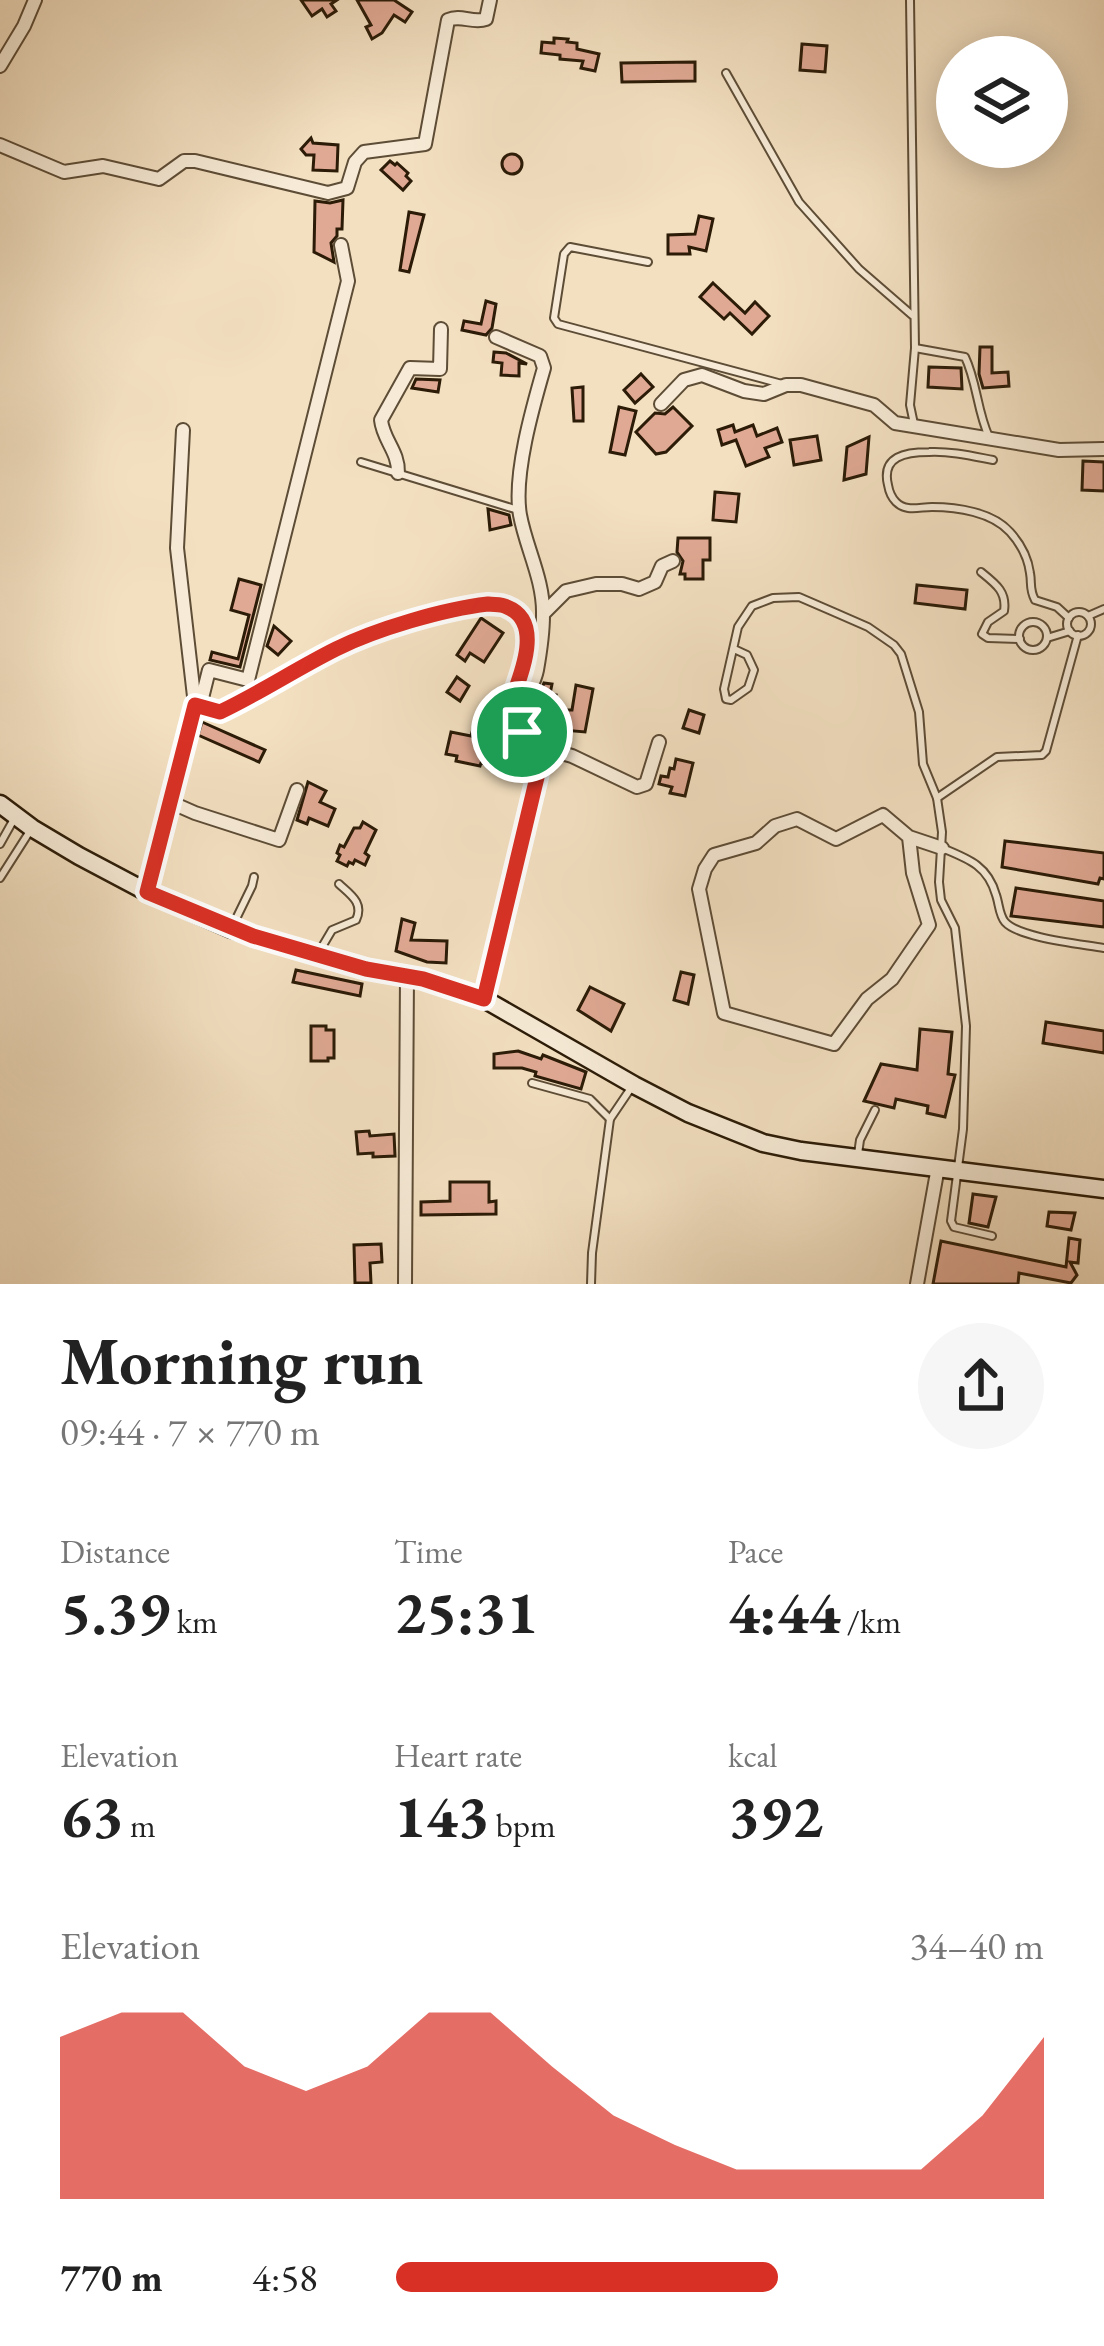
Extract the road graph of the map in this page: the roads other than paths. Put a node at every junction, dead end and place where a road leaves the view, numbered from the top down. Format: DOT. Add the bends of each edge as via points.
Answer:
graph roads {
  1 [pos="34,0"];
  2 [pos="490,0"];
  3 [pos="910,0"];
  4 [pos="0,66"];
  5 [pos="726,73"];
  6 [pos="0,145"];
  7 [pos="341,245"];
  8 [pos="648,262"];
  9 [pos="914,316"];
  10 [pos="441,329"];
  11 [pos="496,337"];
  12 [pos="915,348"];
  13 [pos="785,385"];
  14 [pos="661,404"];
  15 [pos="914,424"];
  16 [pos="183,430"];
  17 [pos="990,440"];
  18 [pos="1104,449"];
  19 [pos="993,460"];
  20 [pos="361,462"];
  21 [pos="398,473"];
  22 [pos="519,510"];
  23 [pos="673,561"];
  24 [pos="981,572"];
  25 [pos="1104,609"];
  26 [pos="543,614"];
  27 [pos="1088,616"];
  28 [pos="1069,618"];
  29 [pos="1074,633"];
  30 [pos="1047,638"];
  31 [pos="1019,639"];
  32 [pos="734,649"];
  33 [pos="198,705"];
  34 [pos="522,732"];
  35 [pos="659,742"];
  36 [pos="544,748"];
  37 [pos="297,790"];
  38 [pos="937,798"];
  39 [pos="170,802"];
  40 [pos="8,810"];
  41 [pos="32,828"];
  42 [pos="910,837"];
  43 [pos="0,844"];
  44 [pos="942,848"];
  45 [pos="254,877"];
  46 [pos="0,878"];
  47 [pos="339,884"];
  48 [pos="147,892"];
  49 [pos="232,929"];
  50 [pos="1104,948"];
  51 [pos="318,956"];
  52 [pos="406,975"];
  53 [pos="484,999"];
  54 [pos="532,1083"];
  55 [pos="634,1085"];
  56 [pos="875,1109"];
  57 [pos="610,1120"];
  58 [pos="857,1158"];
  59 [pos="938,1167"];
  60 [pos="958,1169"];
  61 [pos="1104,1190"];
  62 [pos="992,1236"];
  63 [pos="405,1284"];
  64 [pos="591,1284"];
  65 [pos="917,1284"];
  1 -- 4 [label="street"];
  2 -- 6 [label="street" via="486,19 448,20 425,144 364,152 338,193 195,161 159,179 103,166 64,172"];
  3 -- 9 [label="lane"];
  5 -- 9 [label="lane" via="799,202"];
  7 -- 33 [label="street" via="348,281 248,680 208,670"];
  8 -- 13 [label="lane" via="570,247 554,318"];
  9 -- 12 [label="lane"];
  10 -- 21 [label="street" via="440,369 410,368 381,420"];
  11 -- 22 [label="street" via="540,356 544,368"];
  12 -- 15 [label="lane"];
  12 -- 17 [label="lane" via="965,357"];
  13 -- 14 [label="street" via="764,394 703,375 684,380"];
  13 -- 15 [label="street" via="874,405 895,423"];
  15 -- 17 [label="street"];
  16 -- 33 [label="street" via="177,548"];
  17 -- 18 [label="street"];
  19 -- 28 [label="lane" via="909,452 888,466 889,488 900,506 956,508 1009,530 1028,562 1035,600"];
  20 -- 21 [label="lane"];
  21 -- 22 [label="lane"];
  22 -- 26 [label="street"];
  23 -- 26 [label="street" via="639,589 596,584 566,591"];
  24 -- 31 [label="lane" via="1006,599 982,634"];
  25 -- 27 [label="lane"];
  26 -- 34 [label="street"];
  27 -- 28 [label="lane"];
  27 -- 29 [label="lane" via="1090,629"];
  28 -- 29 [label="lane"];
  29 -- 30 [label="lane"];
  29 -- 38 [label="lane" via="1046,751 997,757"];
  30 -- 31 [label="lane" via="1034,650"];
  30 -- 31 [label="lane" via="1033,622"];
  32 -- 32 [label="lane" via="754,670 748,688 731,700 724,689"];
  32 -- 38 [label="lane" via="752,606 799,597 894,645 914,693 923,764"];
  33 -- 34 [label="street" via="220,712 338,647 488,604 522,618 527,635 501,729"];
  33 -- 39 [label="street"];
  34 -- 36 [label="street"];
  35 -- 36 [label="street" via="642,787"];
  36 -- 53 [label="street"];
  37 -- 39 [label="street" via="279,840"];
  38 -- 44 [label="lane"];
  39 -- 48 [label="street"];
  40 -- 41 [label="main road"];
  40 -- 43 [label="lane"];
  41 -- 46 [label="lane"];
  41 -- 48 [label="main road"];
  42 -- 42 [label="street" via="883,815 836,839 797,819 714,855 698,889 724,1013 835,1044 929,925"];
  42 -- 44 [label="street"];
  44 -- 50 [label="lane" via="986,871 1008,925"];
  44 -- 60 [label="lane" via="941,899 955,928 966,1026"];
  45 -- 49 [label="lane"];
  47 -- 51 [label="lane" via="359,913 332,930"];
  48 -- 49 [label="main road"];
  49 -- 51 [label="main road"];
  51 -- 52 [label="main road"];
  52 -- 53 [label="main road"];
  52 -- 63 [label="street"];
  53 -- 55 [label="main road"];
  54 -- 57 [label="lane" via="590,1099"];
  55 -- 57 [label="lane"];
  55 -- 58 [label="main road" via="763,1143"];
  56 -- 58 [label="lane"];
  57 -- 64 [label="lane"];
  58 -- 59 [label="main road"];
  59 -- 60 [label="main road"];
  59 -- 65 [label="street"];
  60 -- 61 [label="main road"];
  60 -- 62 [label="lane" via="953,1227"];
}
